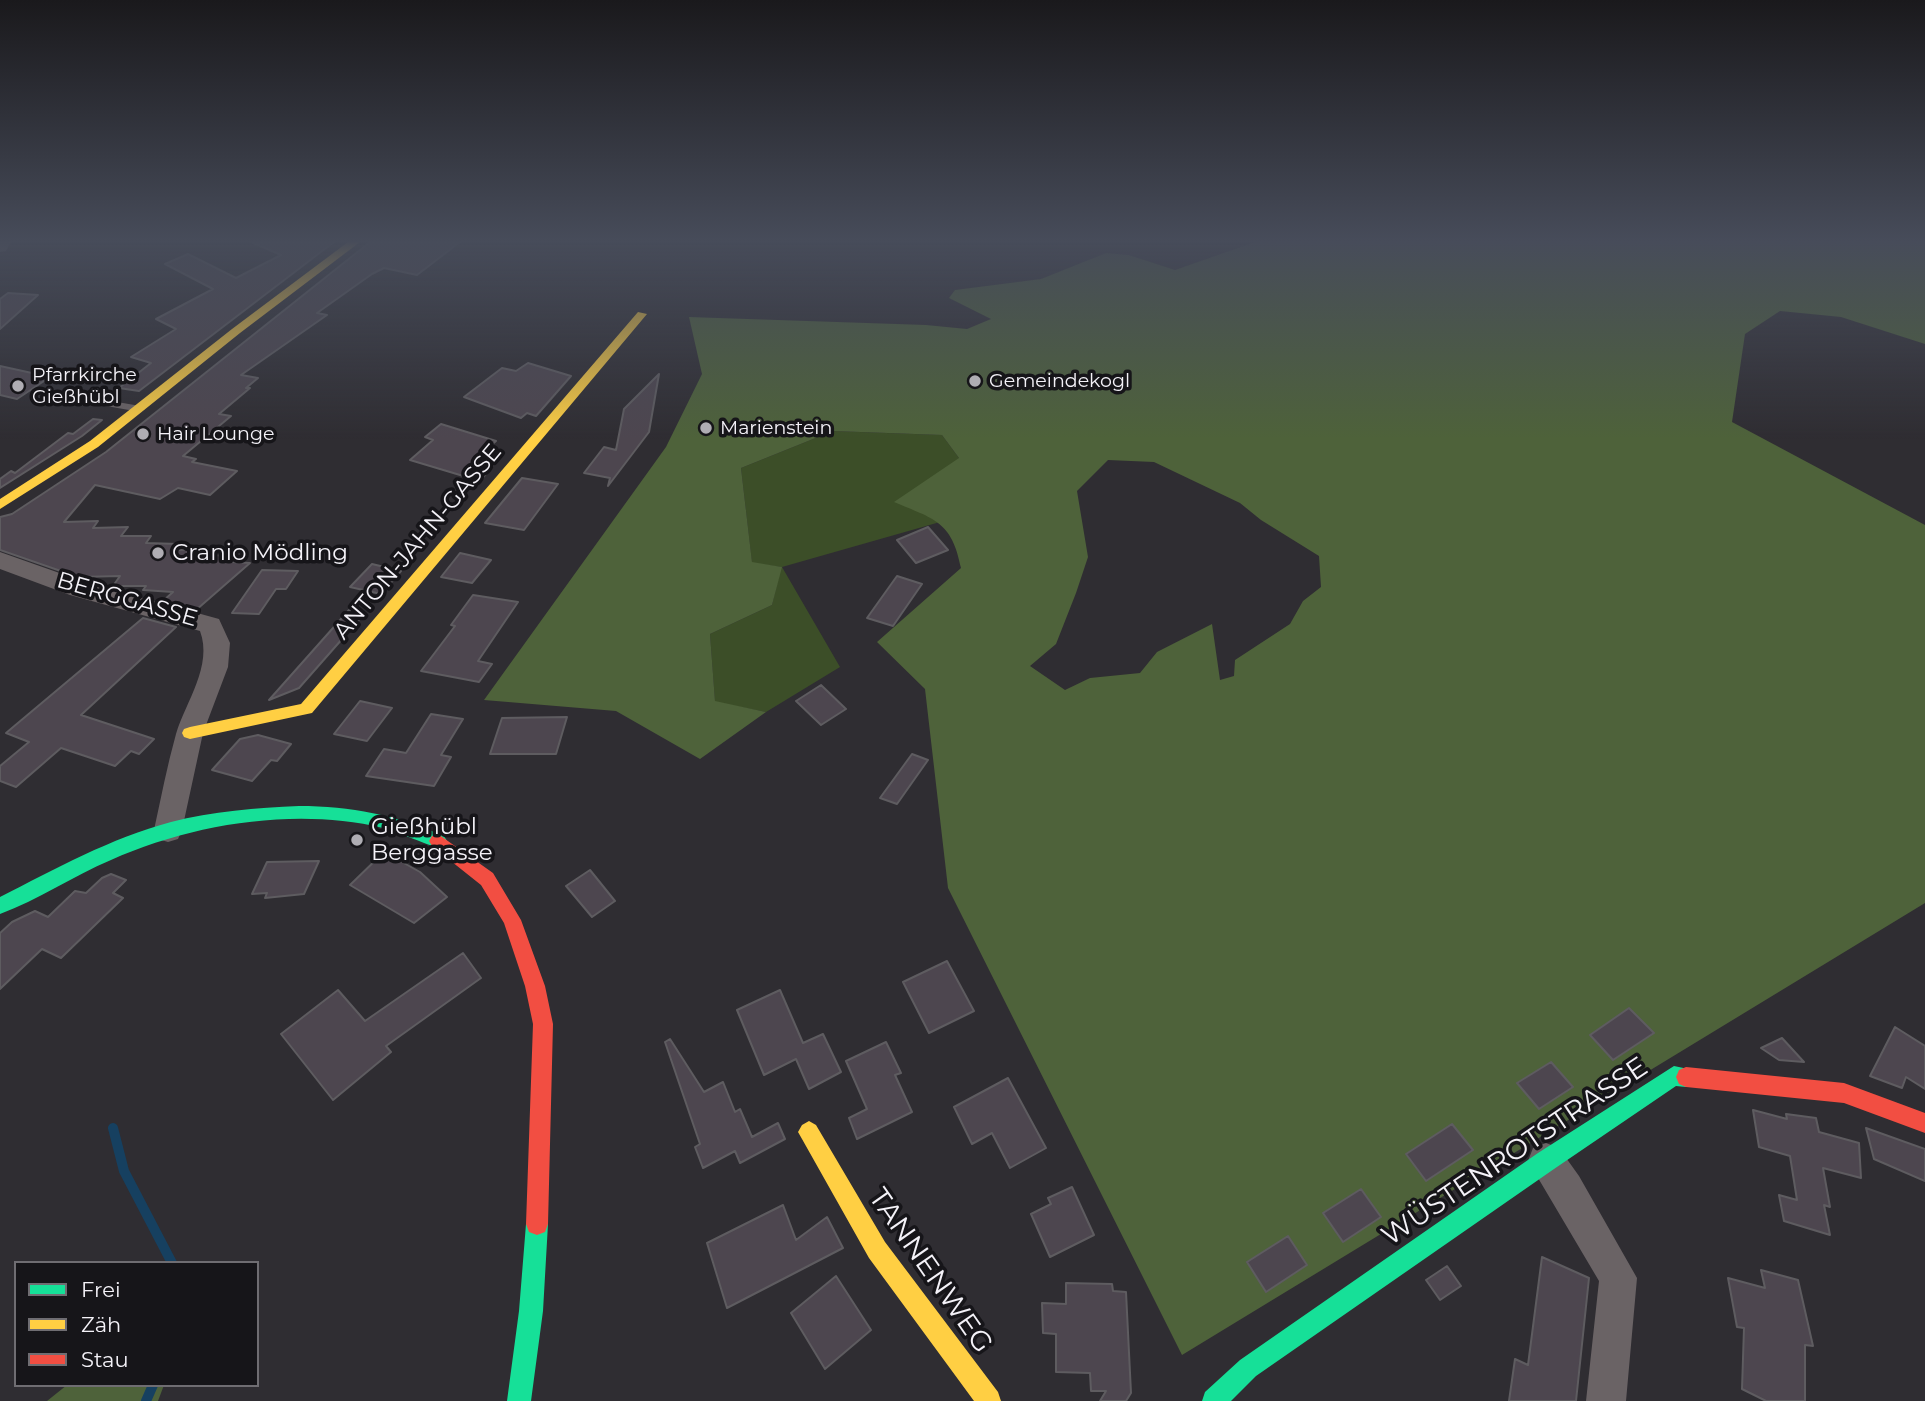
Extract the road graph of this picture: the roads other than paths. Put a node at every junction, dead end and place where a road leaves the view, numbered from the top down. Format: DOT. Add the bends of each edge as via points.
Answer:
graph roads {
  1 [pos="268,307"];
  2 [pos="642,314"];
  3 [pos="38,391"];
  4 [pos="140,409"];
  5 [pos="0,505"];
  6 [pos="0,560"];
  7 [pos="190,733"];
  8 [pos="168,830"];
  9 [pos="0,906"];
  10 [pos="1925,1123"];
  11 [pos="809,1132"];
  12 [pos="1546,1161"];
  13 [pos="519,1401"];
  14 [pos="989,1401"];
  15 [pos="1214,1401"];
  16 [pos="1606,1401"];
  1 -- 4 [label="street"];
  2 -- 7 [label="street, ANTON-JAHN-GASSE" via="306,709"];
  3 -- 4 [label="lane"];
  4 -- 5 [label="street"];
  6 -- 7 [label="street, BERGGASSE" via="78,589 210,625 217,643 215,667"];
  7 -- 8 [label="street, BERGGASSE"];
  8 -- 9 [label="street" via="116,849"];
  8 -- 13 [label="street" via="300,812 407,826 437,841 486,879 512,920 543,1024 539,1188 531,1311"];
  10 -- 12 [label="street, WÜSTENROTSTRASSE" via="1844,1093 1674,1076"];
  11 -- 14 [label="street, TANNENWEG" via="877,1250"];
  12 -- 15 [label="street, WÜSTENROTSTRASSE" via="1248,1368"];
  12 -- 16 [label="street" via="1618,1278"];
}
